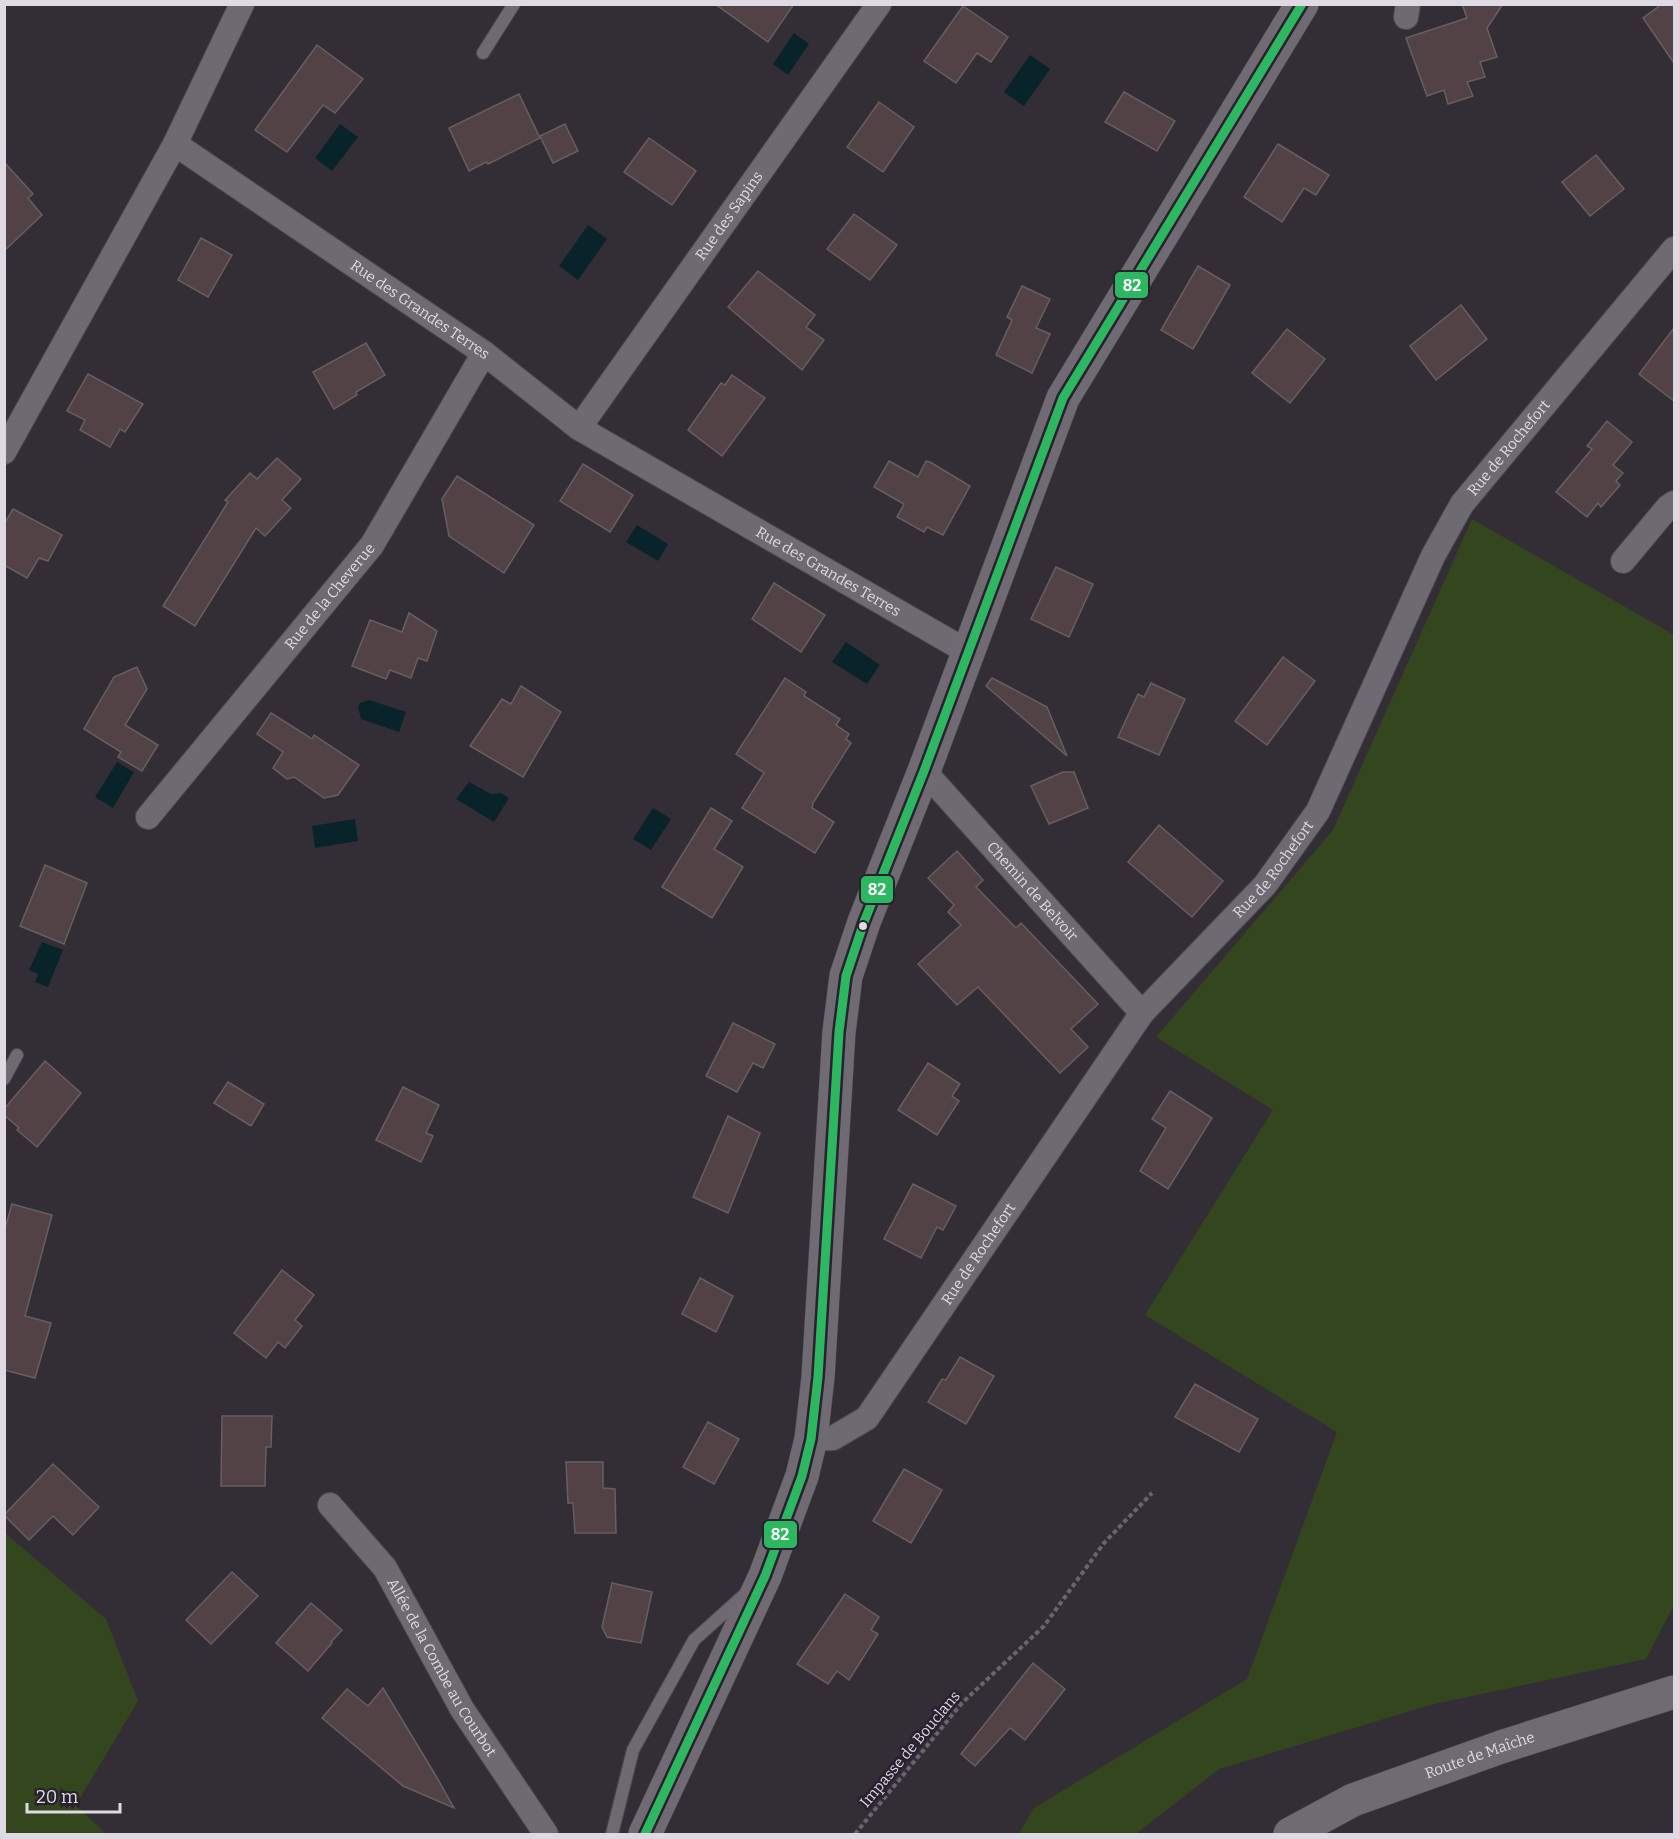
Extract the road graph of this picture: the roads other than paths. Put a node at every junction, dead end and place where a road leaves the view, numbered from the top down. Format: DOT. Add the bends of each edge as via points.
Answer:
graph roads {
  1 [pos="242,4"];
  2 [pos="514,4"];
  3 [pos="879,4"];
  4 [pos="1302,4"];
  5 [pos="483,53"];
  6 [pos="175,144"];
  7 [pos="1674,249"];
  8 [pos="484,354"];
  9 [pos="579,428"];
  10 [pos="4,452"];
  11 [pos="1674,502"];
  12 [pos="1623,561"];
  13 [pos="969,652"];
  14 [pos="924,771"];
  15 [pos="148,817"];
  16 [pos="1142,1013"];
  17 [pos="17,1055"];
  18 [pos="4,1079"];
  19 [pos="811,1439"];
  20 [pos="330,1505"];
  21 [pos="765,1576"];
  22 [pos="1674,1692"];
  23 [pos="546,1834"];
  24 [pos="612,1834"];
  25 [pos="645,1834"];
  26 [pos="1290,1834"];
  1 -- 6 [label="street"];
  2 -- 5 [label="lane"];
  3 -- 9 [label="street, Rue des Sapins"];
  4 -- 13 [label="street" via="1063,398"];
  6 -- 8 [label="street, Rue des Grandes Terres"];
  6 -- 10 [label="street"];
  7 -- 16 [label="street, Rue de Rochefort" via="1462,504 1432,556 1318,811 1265,885"];
  8 -- 9 [label="street, Rue des Grandes Terres"];
  8 -- 15 [label="street, Rue de la Cheverue" via="372,545"];
  9 -- 13 [label="street, Rue des Grandes Terres"];
  11 -- 12 [label="street"];
  13 -- 14 [label="street"];
  14 -- 16 [label="street, Chemin de Belvoir"];
  14 -- 19 [label="street" via="846,976 837,1050"];
  16 -- 19 [label="street, Rue de Rochefort" via="867,1418 833,1438"];
  17 -- 18 [label="lane"];
  19 -- 21 [label="street" via="802,1476"];
  20 -- 23 [label="street, Allée de la Combe au Courbot" via="385,1568 462,1709"];
  21 -- 24 [label="lane" via="694,1640 633,1750"];
  21 -- 25 [label="street"];
  22 -- 26 [label="street, Route de Maîche" via="1501,1746 1353,1800"];
}
